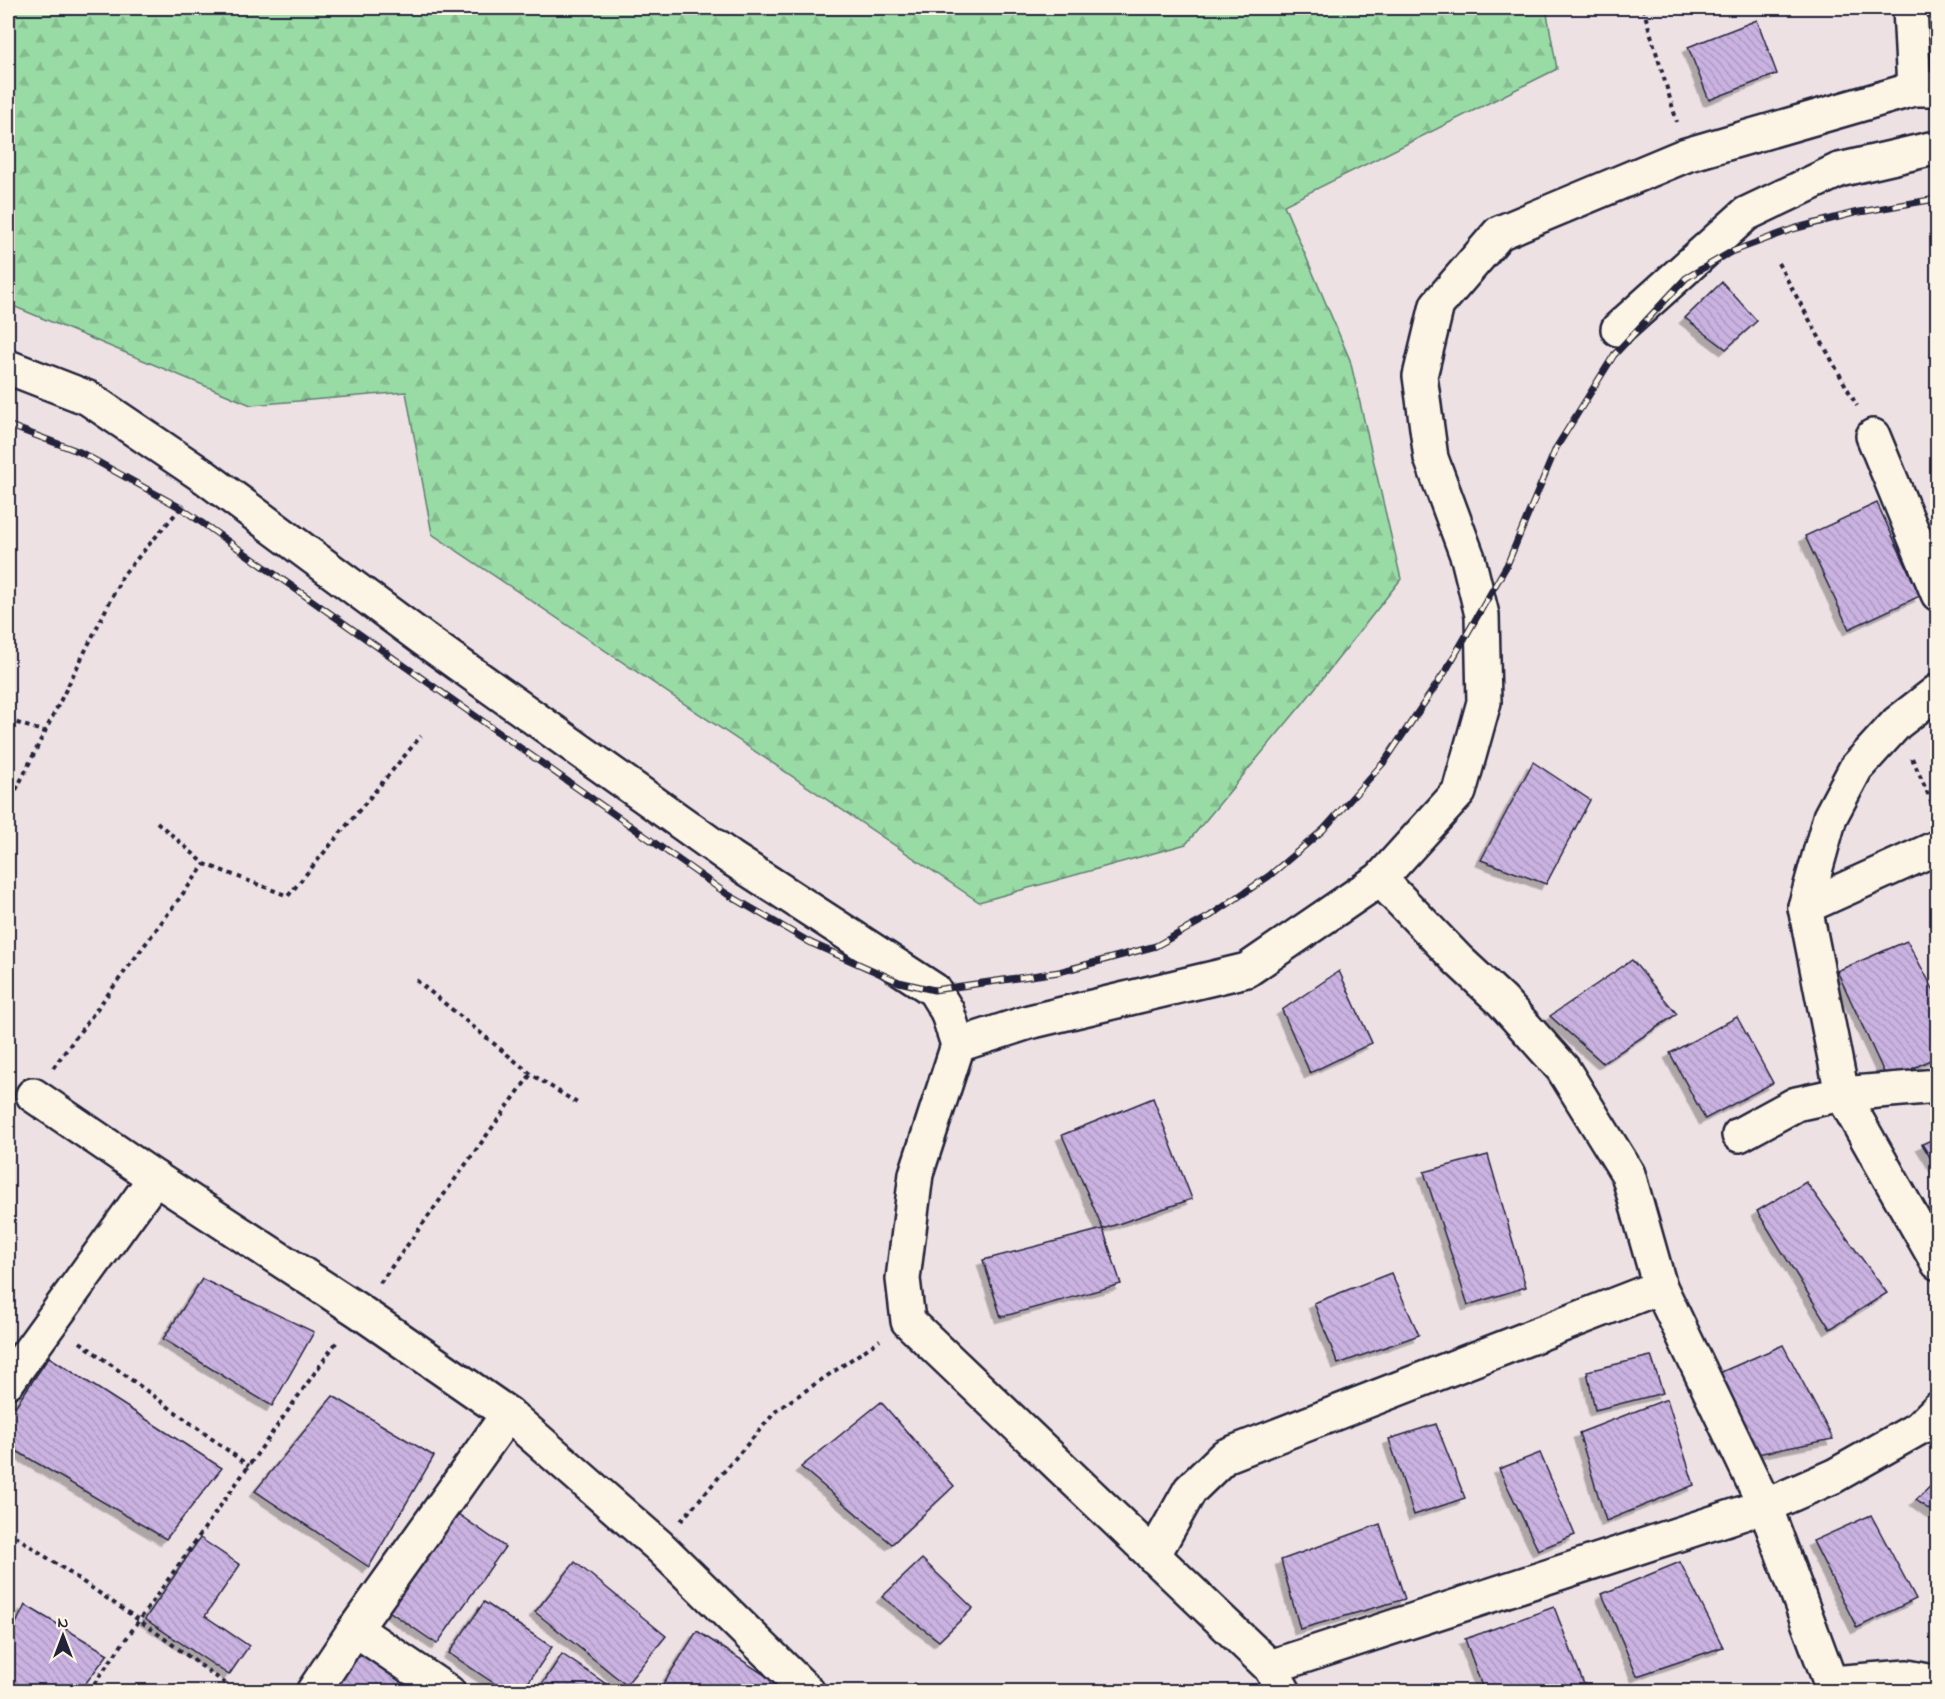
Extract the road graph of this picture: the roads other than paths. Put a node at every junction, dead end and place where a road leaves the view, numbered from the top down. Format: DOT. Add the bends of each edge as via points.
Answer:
graph roads {
  1 [pos="1910,8"];
  2 [pos="1926,89"];
  3 [pos="1938,149"];
  4 [pos="1618,329"];
  5 [pos="8,367"];
  6 [pos="1873,436"];
  7 [pos="1938,594"];
  8 [pos="1938,691"];
  9 [pos="1938,846"];
  10 [pos="1380,879"];
  11 [pos="1805,907"];
  12 [pos="958,1045"];
  13 [pos="1938,1086"];
  14 [pos="1842,1094"];
  15 [pos="33,1095"];
  16 [pos="1739,1135"];
  17 [pos="155,1178"];
  18 [pos="1938,1263"];
  19 [pos="1660,1287"];
  20 [pos="8,1382"];
  21 [pos="1938,1409"];
  22 [pos="508,1414"];
  23 [pos="1765,1506"];
  24 [pos="1153,1556"];
  25 [pos="355,1629"];
  26 [pos="1277,1679"];
  27 [pos="1938,1683"];
  28 [pos="1833,1687"];
  29 [pos="313,1692"];
  30 [pos="448,1692"];
  31 [pos="808,1692"];
  1 -- 2 [label="street"];
  2 -- 10 [label="street" via="1686,154 1499,233 1437,305 1420,376 1431,458 1468,558 1482,609 1484,702 1459,792"];
  3 -- 4 [label="street" via="1839,170 1746,214"];
  5 -- 12 [label="street" via="88,398 205,477 422,638 731,858 934,990 947,1011"];
  6 -- 7 [label="street"];
  8 -- 11 [label="street" via="1897,723 1856,768 1830,817"];
  9 -- 11 [label="street"];
  10 -- 12 [label="street" via="1247,970 1029,1022"];
  10 -- 19 [label="street" via="1502,1001 1563,1069 1628,1174"];
  11 -- 14 [label="street"];
  12 -- 24 [label="street" via="916,1174 903,1279 908,1321"];
  13 -- 14 [label="street"];
  14 -- 16 [label="street" via="1796,1104"];
  14 -- 18 [label="street"];
  15 -- 17 [label="street"];
  17 -- 20 [label="street"];
  17 -- 22 [label="street"];
  19 -- 23 [label="street"];
  19 -- 24 [label="street" via="1225,1456 1190,1490"];
  21 -- 23 [label="street" via="1919,1428 1834,1476"];
  22 -- 25 [label="street"];
  22 -- 31 [label="street" via="658,1546"];
  23 -- 26 [label="street"];
  23 -- 28 [label="street"];
  24 -- 26 [label="street"];
  25 -- 29 [label="street"];
  25 -- 30 [label="street"];
  27 -- 28 [label="street" via="1907,1677"];
}
